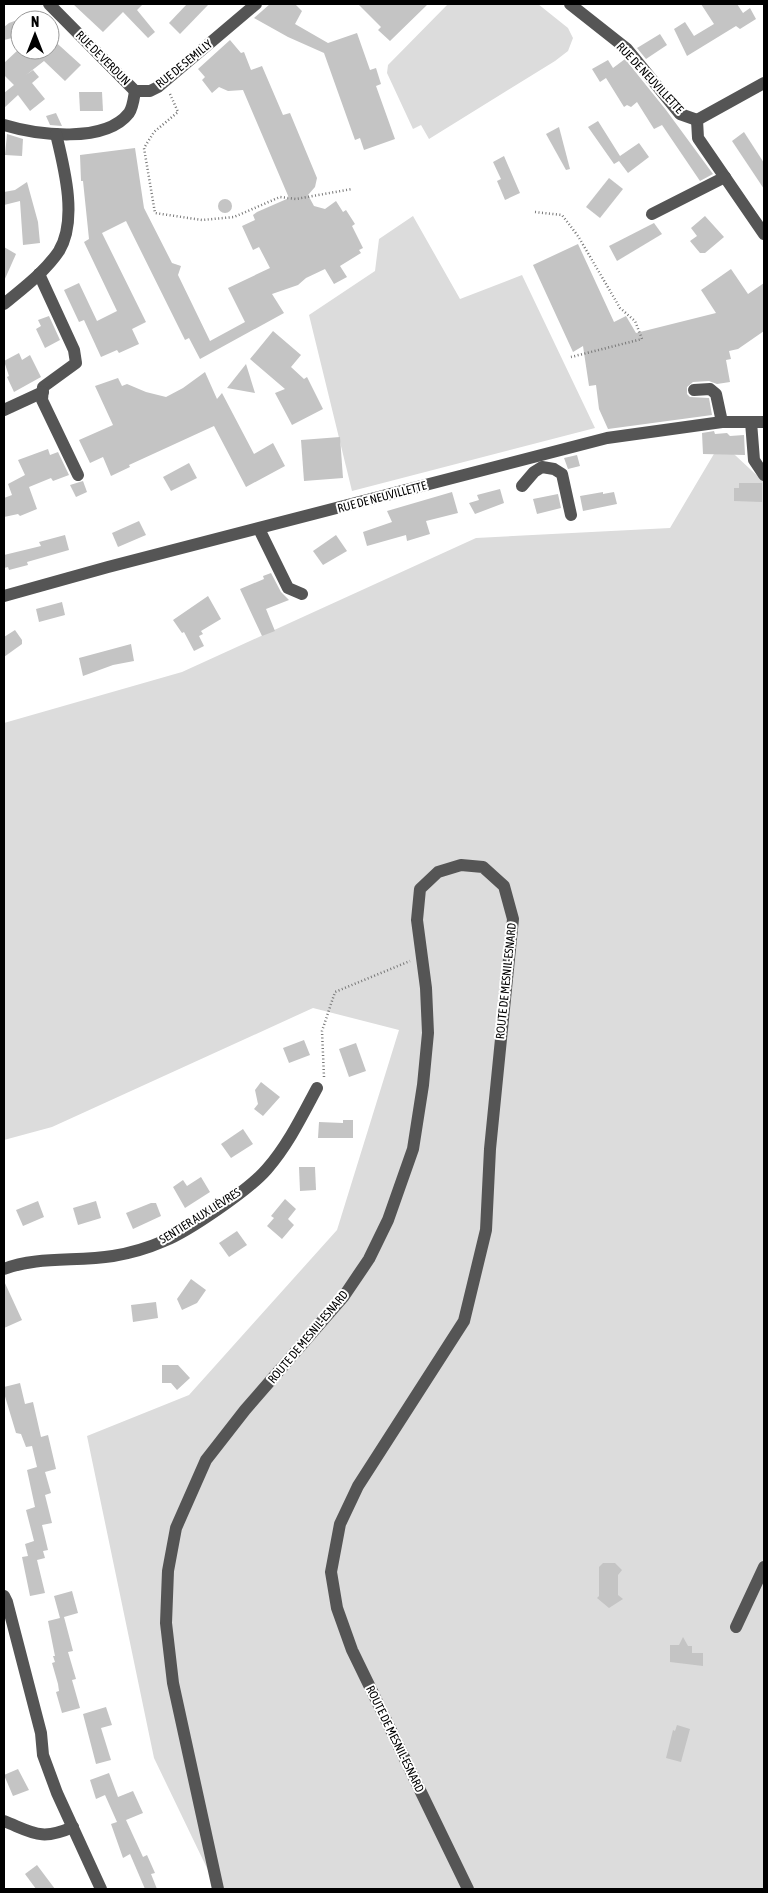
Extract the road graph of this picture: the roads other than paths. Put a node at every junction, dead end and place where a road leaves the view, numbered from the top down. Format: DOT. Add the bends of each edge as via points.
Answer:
graph roads {
  1 [pos="49,4"];
  2 [pos="256,4"];
  3 [pos="570,4"];
  4 [pos="764,83"];
  5 [pos="135,91"];
  6 [pos="697,120"];
  7 [pos="4,125"];
  8 [pos="56,134"];
  9 [pos="725,177"];
  10 [pos="652,214"];
  11 [pos="764,234"];
  12 [pos="39,274"];
  13 [pos="4,304"];
  14 [pos="694,390"];
  15 [pos="43,392"];
  16 [pos="4,410"];
  17 [pos="722,422"];
  18 [pos="751,422"];
  19 [pos="764,422"];
  20 [pos="541,461"];
  21 [pos="78,475"];
  22 [pos="764,475"];
  23 [pos="522,486"];
  24 [pos="571,515"];
  25 [pos="260,529"];
  26 [pos="302,594"];
  27 [pos="4,596"];
  28 [pos="317,1088"];
  29 [pos="4,1269"];
  30 [pos="764,1567"];
  31 [pos="4,1596"];
  32 [pos="736,1627"];
  33 [pos="4,1822"];
  34 [pos="73,1828"];
  35 [pos="101,1889"];
  36 [pos="218,1889"];
  37 [pos="468,1889"];
  1 -- 5 [label="street, RUE DE VERDUN"];
  2 -- 5 [label="street, RUE DE SEMILLY" via="158,87 150,91"];
  3 -- 6 [label="street, RUE DE NEUVILLETTE" via="627,49 680,114"];
  4 -- 6 [label="street"];
  5 -- 8 [label="street" via="130,112 110,129"];
  6 -- 9 [label="street, RUE DE NEUVILLETTE" via="698,138"];
  7 -- 8 [label="street"];
  8 -- 12 [label="street" via="69,216 59,250"];
  9 -- 10 [label="street"];
  9 -- 11 [label="street, RUE DE NEUVILLETTE"];
  12 -- 13 [label="street"];
  12 -- 15 [label="street" via="74,350 76,363 43,387"];
  14 -- 17 [label="street" via="710,389 716,394"];
  15 -- 16 [label="street"];
  15 -- 21 [label="street" via="42,400"];
  17 -- 18 [label="street, RUE DE NEUVILLETTE"];
  17 -- 20 [label="street, RUE DE NEUVILLETTE" via="606,438"];
  18 -- 19 [label="street, RUE DE NEUVILLETTE"];
  18 -- 22 [label="street" via="754,460"];
  20 -- 23 [label="street"];
  20 -- 24 [label="street" via="562,474"];
  20 -- 25 [label="street, RUE DE NEUVILLETTE"];
  25 -- 26 [label="street" via="288,588"];
  25 -- 27 [label="street, RUE DE NEUVILLETTE"];
  28 -- 29 [label="street, SENTIER AUX LIÈVRES" via="293,1133 266,1170 230,1200 166,1240 129,1254 20,1263"];
  30 -- 32 [label="street"];
  31 -- 34 [label="street" via="41,1733 43,1755"];
  33 -- 34 [label="street" via="45,1836"];
  34 -- 35 [label="street"];
  36 -- 37 [label="street, ROUTE DE MESNIL-ESNARD" via="174,1683 166,1623 168,1571 176,1528 206,1460 344,1296 369,1259 388,1220 413,1149 423,1085 428,1032 417,920 420,889 438,872 461,865 483,867 504,886 513,919 490,1149 486,1230 464,1321 358,1486 340,1524 331,1572 337,1608 352,1650"];
}
